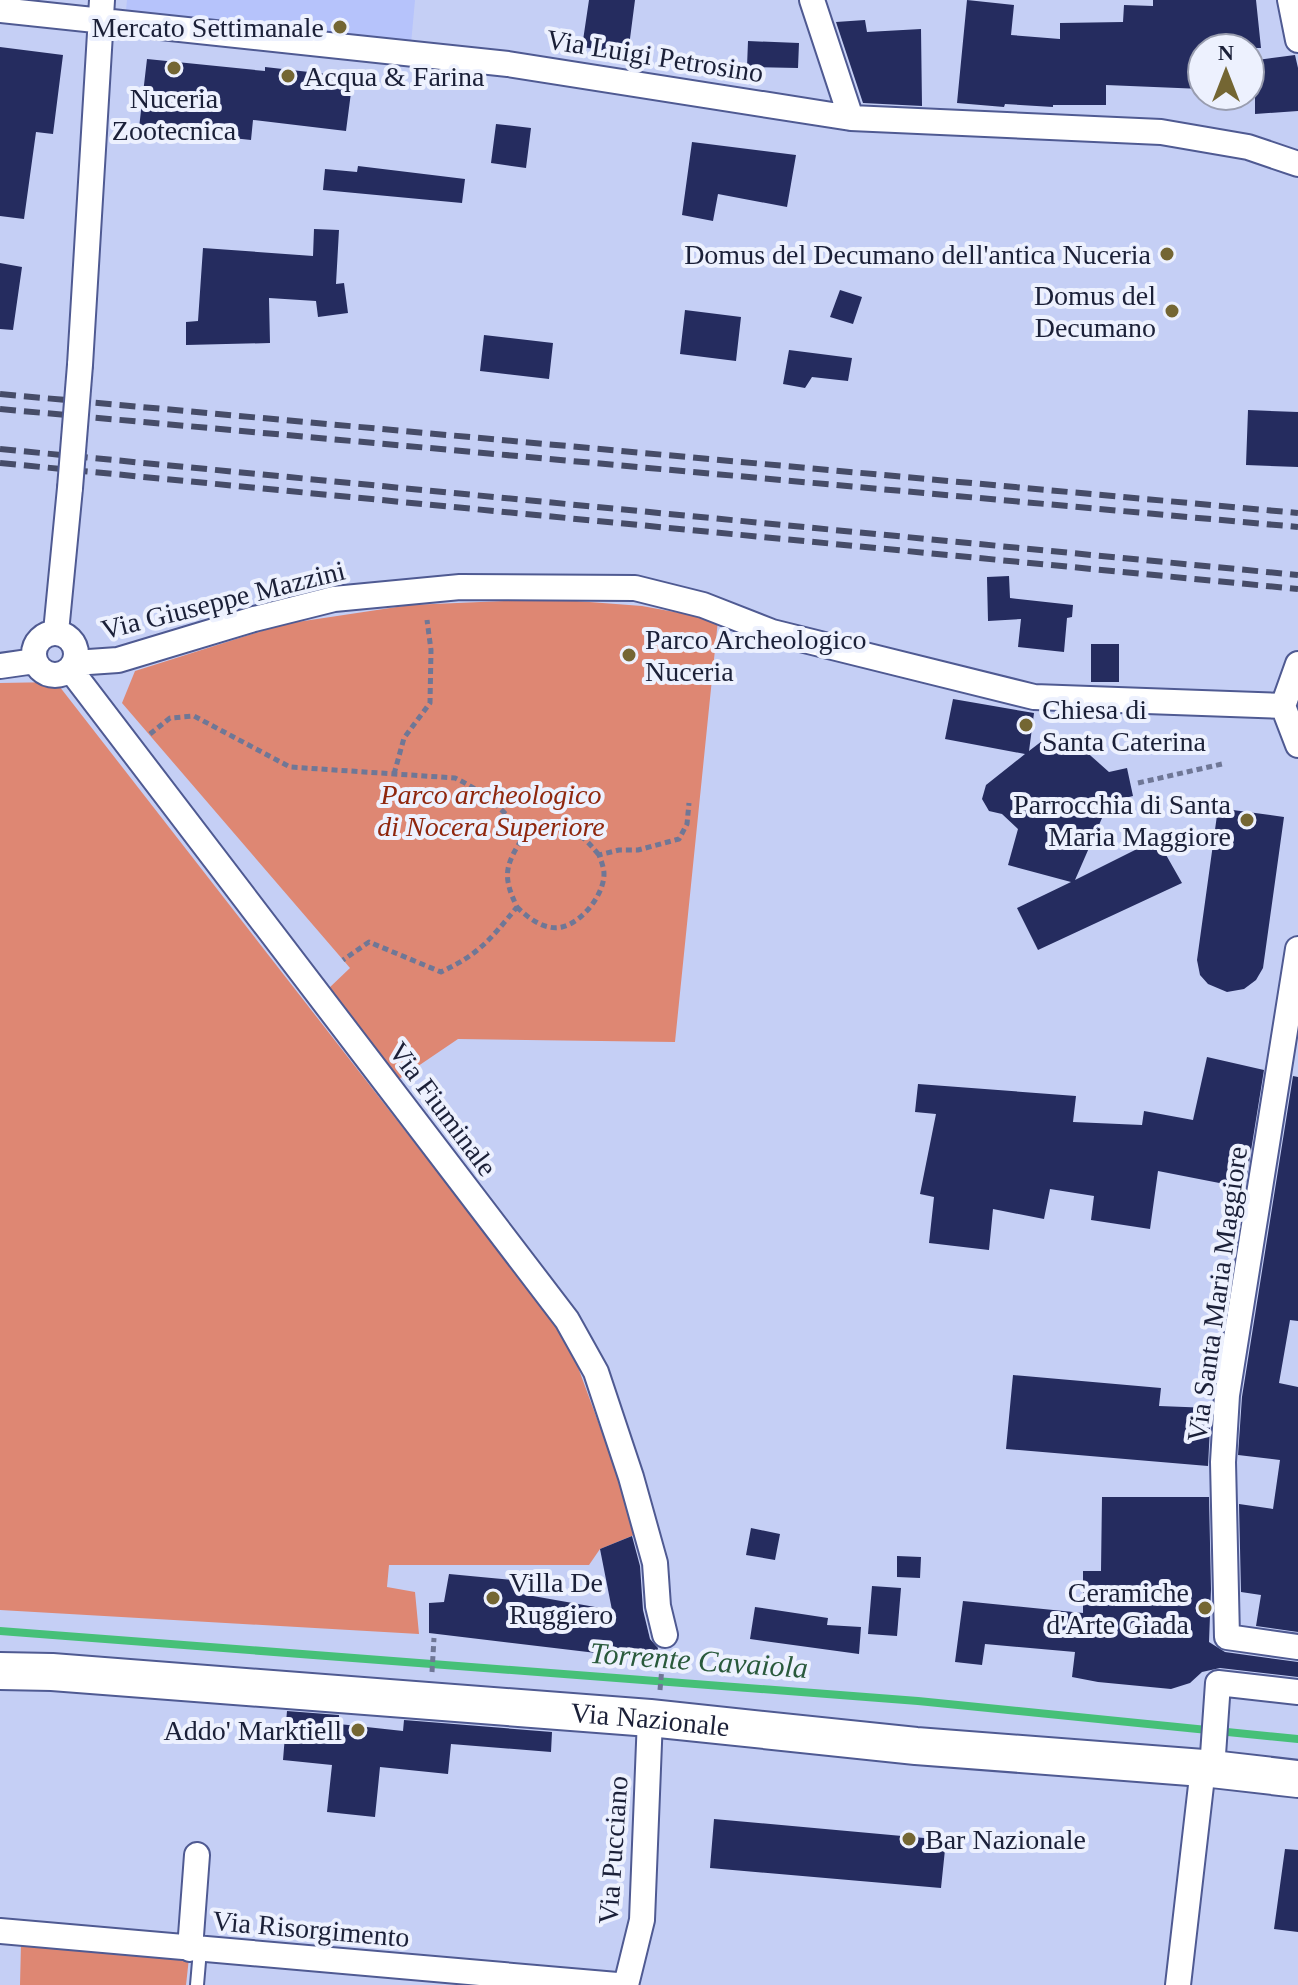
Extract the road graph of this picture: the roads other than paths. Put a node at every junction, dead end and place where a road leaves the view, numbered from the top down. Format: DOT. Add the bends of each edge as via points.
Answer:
graph roads {
  1 [pos="812,0"];
  2 [pos="1290,0"];
  3 [pos="0,10"];
  4 [pos="102,10"];
  5 [pos="1298,40"];
  6 [pos="851,118"];
  7 [pos="1298,164"];
  8 [pos="56,632"];
  9 [pos="35,661"];
  10 [pos="1298,664"];
  11 [pos="0,666"];
  12 [pos="72,666"];
  13 [pos="1283,706"];
  14 [pos="1298,745"];
  15 [pos="1298,949"];
  16 [pos="1290,1057"];
  17 [pos="664,1646"];
  18 [pos="1298,1647"];
  19 [pos="0,1671"];
  20 [pos="1298,1692"];
  21 [pos="655,1710"];
  22 [pos="1209,1763"];
  23 [pos="1298,1779"];
  24 [pos="197,1855"];
  25 [pos="0,1931"];
  26 [pos="195,1949"];
  27 [pos="197,1985"];
  28 [pos="617,1985"];
  29 [pos="626,1985"];
  30 [pos="1178,1985"];
  1 -- 6 [label="street"];
  2 -- 5 [label="street"];
  3 -- 4 [label="street, Via Luigi Petrosino"];
  4 -- 6 [label="street, Via Luigi Petrosino" via="508,64"];
  4 -- 8 [label="street, bridge" via="80,365"];
  6 -- 7 [label="street, Via Luigi Petrosino" via="1161,132 1248,147"];
  8 -- 9 [label="street" via="38,641"];
  8 -- 12 [label="street" via="73,643"];
  9 -- 11 [label="street"];
  9 -- 12 [label="street" via="50,675"];
  10 -- 13 [label="street"];
  12 -- 13 [label="street, Via Giuseppe Mazzini" via="118,660 334,599 460,587 635,588 703,605 772,632 1034,697"];
  12 -- 17 [label="street, Via Fiuminale" via="567,1320 596,1372 631,1477 655,1563"];
  13 -- 14 [label="street"];
  15 -- 16 [label="street, Via Santa Maria Maggiore"];
  16 -- 18 [label="street, Via Santa Maria Maggiore" via="1227,1395 1223,1462 1227,1637"];
  19 -- 21 [label="main road, Via Nazionale"];
  20 -- 22 [label="street" via="1218,1683"];
  21 -- 22 [label="main road, Via Nazionale" via="916,1746"];
  21 -- 29 [label="street, Via Pucciano" via="642,1920"];
  22 -- 23 [label="main road, Via Nazionale"];
  22 -- 30 [label="street"];
  24 -- 26 [label="street"];
  25 -- 26 [label="street, Via Risorgimento"];
  26 -- 27 [label="lane"];
  26 -- 28 [label="street, Via Risorgimento"];
}
